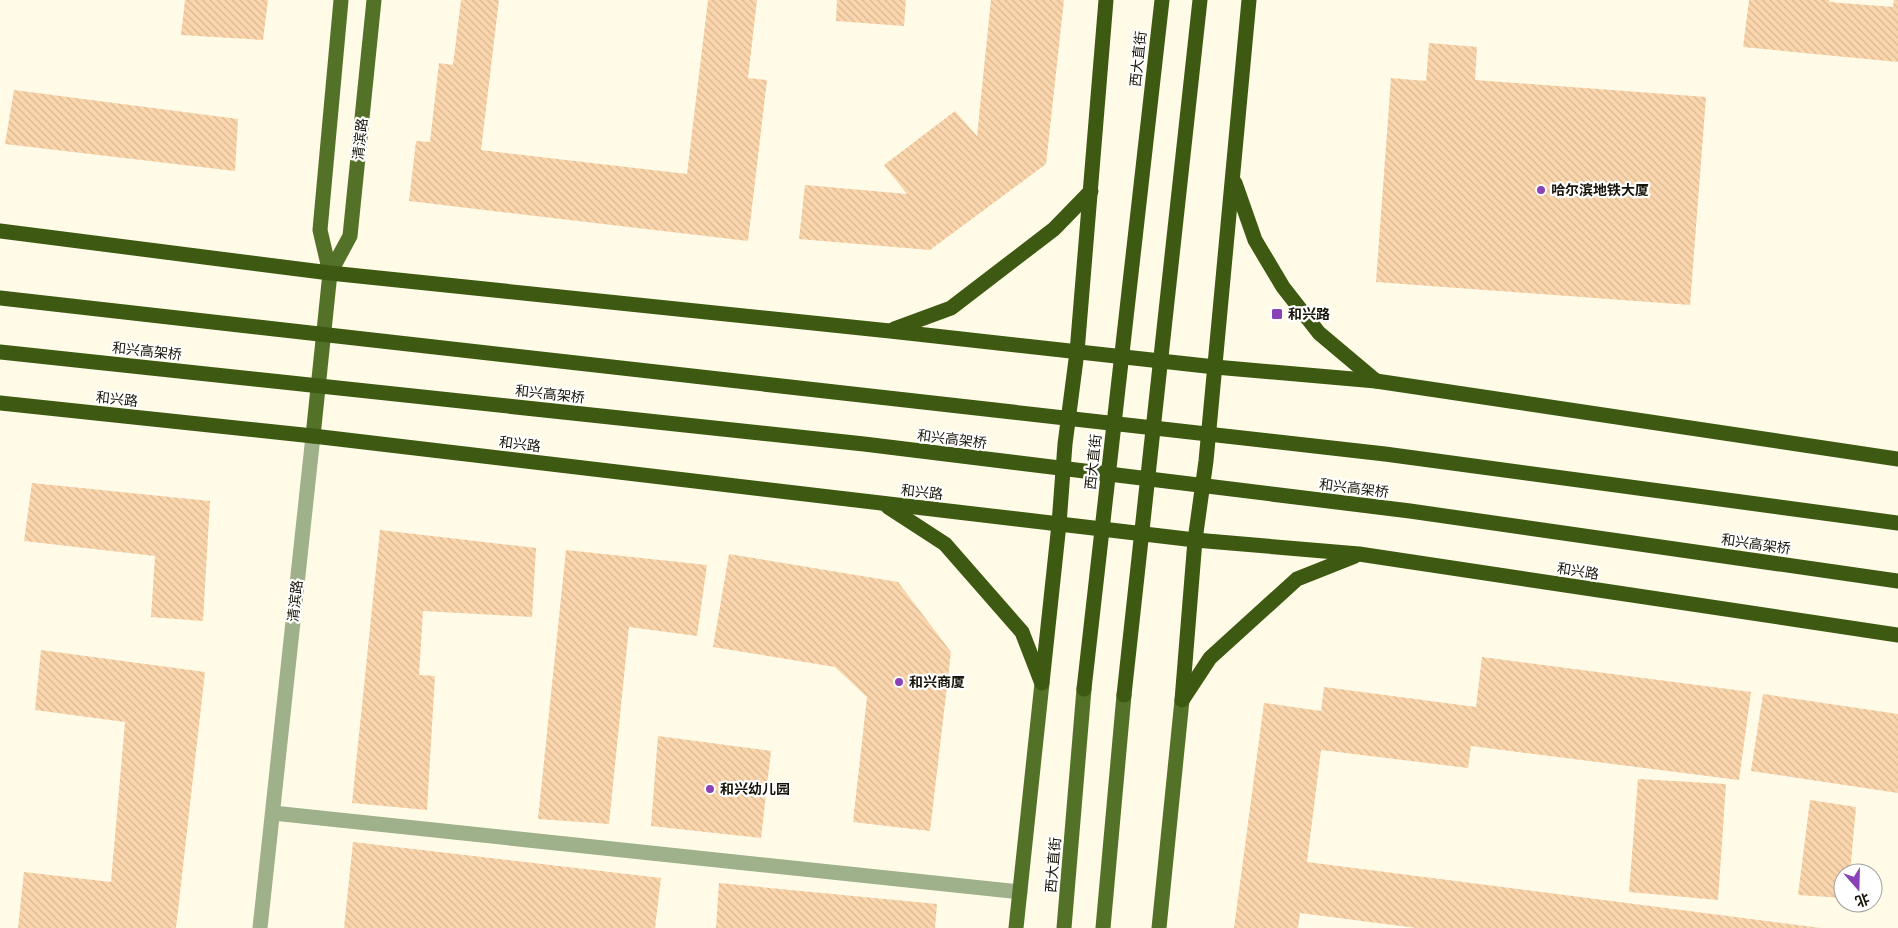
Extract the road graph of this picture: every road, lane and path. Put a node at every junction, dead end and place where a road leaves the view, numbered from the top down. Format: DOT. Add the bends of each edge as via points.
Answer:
graph roads {
  1 [pos="341,0"];
  2 [pos="374,0"];
  3 [pos="1106,0"];
  4 [pos="1162,0"];
  5 [pos="1200,0"];
  6 [pos="1249,0"];
  7 [pos="1233,178"];
  8 [pos="1091,191"];
  9 [pos="0,231"];
  10 [pos="330,273"];
  11 [pos="0,298"];
  12 [pos="890,331"];
  13 [pos="0,352"];
  14 [pos="1077,352"];
  15 [pos="1215,366"];
  16 [pos="1376,381"];
  17 [pos="0,403"];
  18 [pos="313,436"];
  19 [pos="1898,459"];
  20 [pos="885,505"];
  21 [pos="1898,523"];
  22 [pos="1059,524"];
  23 [pos="1195,540"];
  24 [pos="1359,554"];
  25 [pos="1898,580"];
  26 [pos="1898,635"];
  27 [pos="1042,683"];
  28 [pos="1084,689"];
  29 [pos="1124,695"];
  30 [pos="1182,700"];
  31 [pos="273,813"];
  32 [pos="1020,892"];
  33 [pos="260,928"];
  34 [pos="1016,928"];
  35 [pos="1064,928"];
  36 [pos="1103,928"];
  37 [pos="1159,928"];
  1 -- 10 [label="main road, 清滨路" via="320,230"];
  2 -- 10 [label="main road, 清滨路" via="350,236"];
  3 -- 8 [label="highway"];
  4 -- 28 [label="highway, 西大直街, bridge"];
  5 -- 29 [label="highway, bridge"];
  6 -- 7 [label="highway"];
  7 -- 15 [label="highway"];
  7 -- 16 [label="highway" via="1255,240 1283,287 1319,334"];
  8 -- 12 [label="highway" via="1054,229 951,308"];
  8 -- 14 [label="highway"];
  9 -- 10 [label="highway"];
  10 -- 12 [label="highway"];
  10 -- 18 [label="main road, 清滨路"];
  11 -- 21 [label="highway, bridge" via="1385,454"];
  12 -- 14 [label="highway"];
  13 -- 25 [label="highway, 和兴高架桥, bridge" via="864,444 1410,511"];
  14 -- 15 [label="highway"];
  14 -- 22 [label="highway"];
  15 -- 16 [label="highway"];
  15 -- 23 [label="highway"];
  16 -- 19 [label="highway"];
  17 -- 18 [label="highway, 和兴路"];
  18 -- 20 [label="highway, 和兴路"];
  18 -- 31 [label="street, 清滨路"];
  20 -- 22 [label="highway, 和兴路"];
  20 -- 27 [label="highway" via="945,544 1022,632"];
  22 -- 23 [label="highway, 和兴路"];
  22 -- 27 [label="highway"];
  23 -- 24 [label="highway, 和兴路"];
  23 -- 30 [label="highway"];
  24 -- 26 [label="highway, 和兴路"];
  24 -- 30 [label="highway" via="1297,579 1210,658"];
  27 -- 32 [label="main road"];
  28 -- 35 [label="main road, 西大直街"];
  29 -- 36 [label="main road"];
  30 -- 37 [label="main road"];
  31 -- 32 [label="street"];
  31 -- 33 [label="street, 清滨路"];
  32 -- 34 [label="main road"];
}
